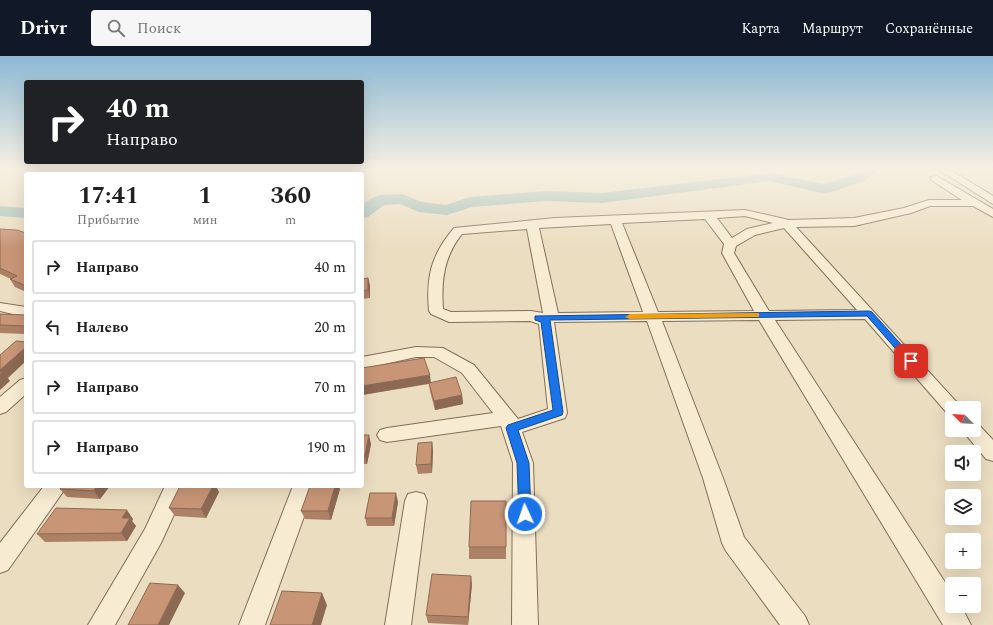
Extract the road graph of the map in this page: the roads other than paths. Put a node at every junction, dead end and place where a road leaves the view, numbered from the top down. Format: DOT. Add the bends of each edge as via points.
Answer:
graph roads {
  1 [pos="961,195"];
  2 [pos="983,195"];
  3 [pos="993,201"];
  4 [pos="975,203"];
  5 [pos="708,214"];
  6 [pos="993,214"];
  7 [pos="615,220"];
  8 [pos="786,223"];
  9 [pos="532,225"];
  10 [pos="730,244"];
  11 [pos="0,307"];
  12 [pos="24,312"];
  13 [pos="869,314"];
  14 [pos="765,315"];
  15 [pos="545,317"];
  16 [pos="653,317"];
  17 [pos="364,364"];
  18 [pos="24,386"];
  19 [pos="947,401"];
  20 [pos="0,407"];
  21 [pos="510,423"];
  22 [pos="387,435"];
  23 [pos="978,437"];
  24 [pos="993,454"];
  25 [pos="55,488"];
  26 [pos="175,488"];
  27 [pos="303,488"];
  28 [pos="416,501"];
  29 [pos="0,562"];
  30 [pos="101,625"];
  31 [pos="252,625"];
  32 [pos="398,625"];
  33 [pos="525,625"];
  34 [pos="796,625"];
  35 [pos="958,625"];
  1 -- 4 [label="street"];
  2 -- 3 [label="street"];
  4 -- 6 [label="street"];
  4 -- 8 [label="street" via="929,203 907,211 854,222"];
  5 -- 7 [label="street"];
  5 -- 8 [label="street" via="745,213"];
  5 -- 10 [label="street"];
  7 -- 9 [label="street"];
  7 -- 16 [label="street"];
  8 -- 10 [label="street" via="751,232"];
  8 -- 13 [label="street"];
  9 -- 15 [label="street"];
  9 -- 15 [label="street" via="458,231 445,248 438,271 434,294 436,311 448,317"];
  10 -- 14 [label="street" via="728,253"];
  11 -- 12 [label="street"];
  13 -- 14 [label="street"];
  13 -- 19 [label="street"];
  14 -- 16 [label="street"];
  14 -- 35 [label="street"];
  15 -- 16 [label="street"];
  15 -- 21 [label="street" via="558,412"];
  16 -- 34 [label="street" via="713,478 734,543"];
  17 -- 21 [label="street" via="416,352 437,352 468,369"];
  18 -- 20 [label="street"];
  21 -- 22 [label="street"];
  21 -- 33 [label="street" via="523,463"];
  23 -- 24 [label="street"];
  25 -- 29 [label="street"];
  26 -- 30 [label="street" via="153,536"];
  27 -- 31 [label="street"];
  28 -- 32 [label="street"];
}
